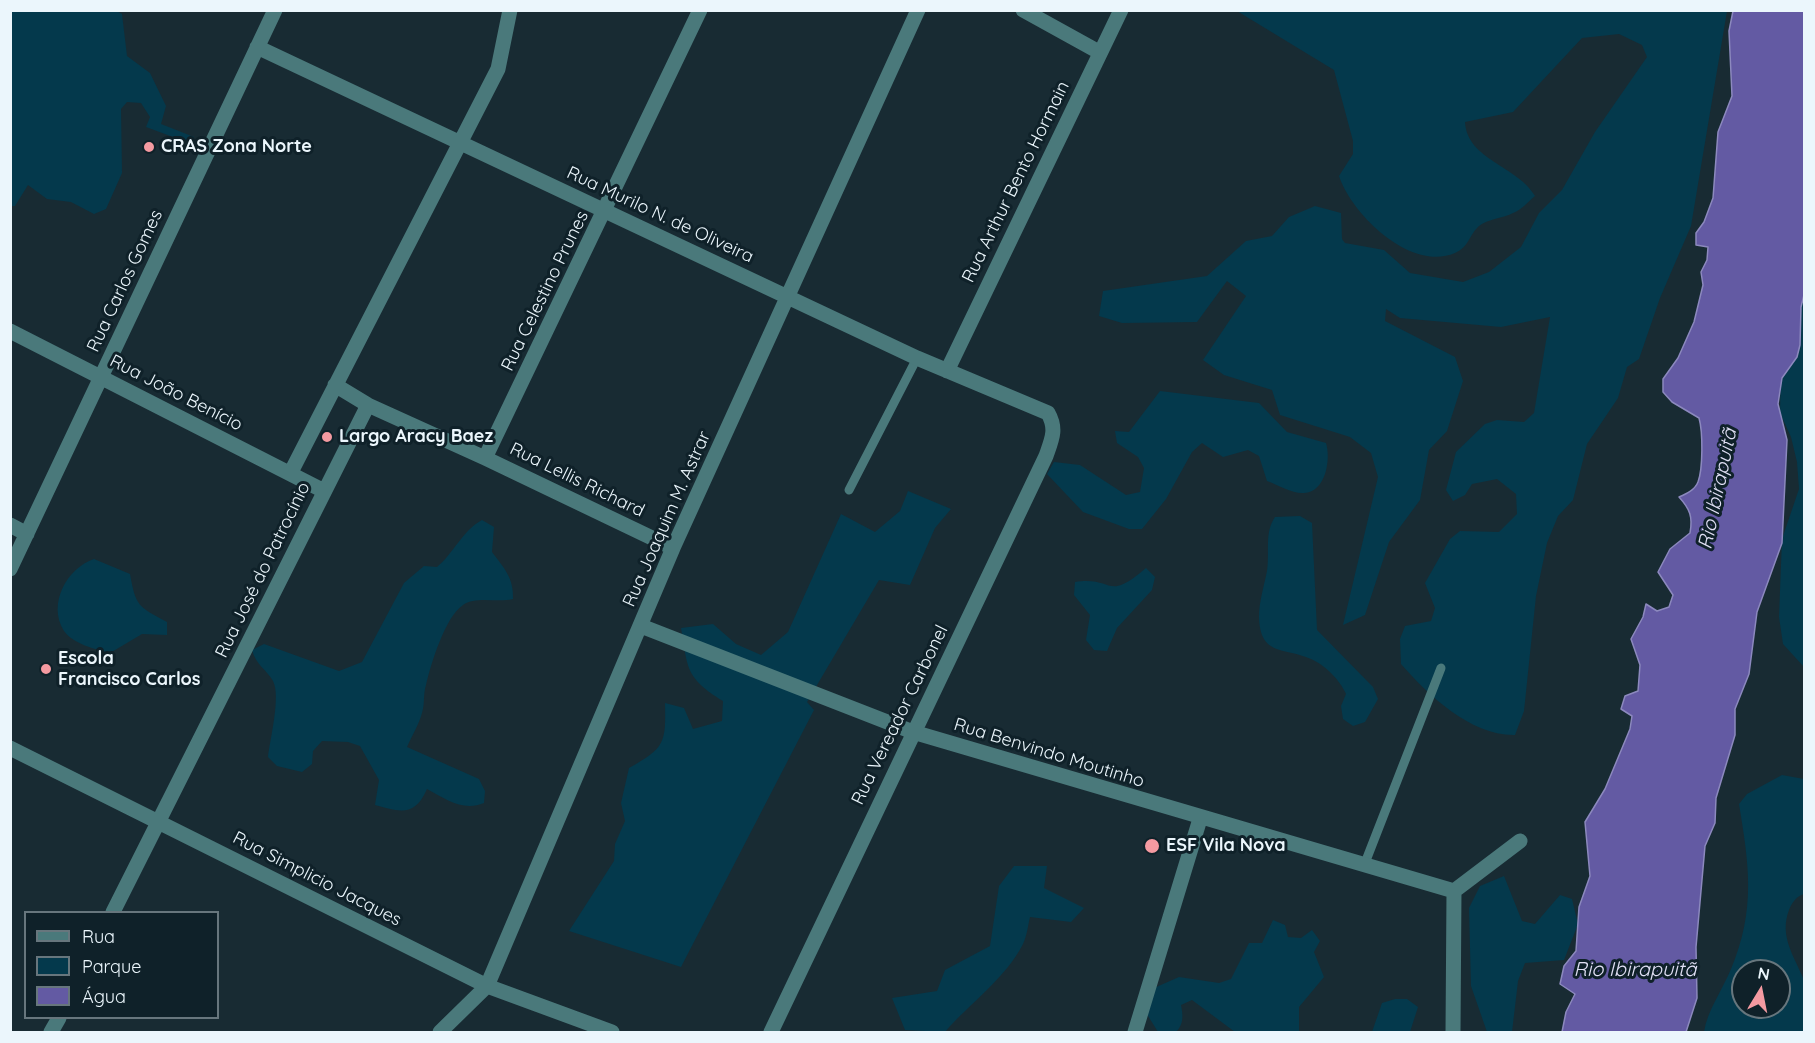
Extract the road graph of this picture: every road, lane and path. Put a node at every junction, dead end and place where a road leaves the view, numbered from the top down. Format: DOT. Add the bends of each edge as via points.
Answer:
graph roads {
  1 [pos="275,10"];
  2 [pos="510,10"];
  3 [pos="700,10"];
  4 [pos="918,10"];
  5 [pos="1023,10"];
  6 [pos="1120,10"];
  7 [pos="257,47"];
  8 [pos="1099,52"];
  9 [pos="461,143"];
  10 [pos="606,211"];
  11 [pos="788,298"];
  12 [pos="10,331"];
  13 [pos="917,357"];
  14 [pos="947,371"];
  15 [pos="101,377"];
  16 [pos="335,385"];
  17 [pos="368,405"];
  18 [pos="1048,412"];
  19 [pos="485,458"];
  20 [pos="291,472"];
  21 [pos="849,490"];
  22 [pos="324,491"];
  23 [pos="10,525"];
  24 [pos="27,534"];
  25 [pos="673,548"];
  26 [pos="10,569"];
  27 [pos="642,626"];
  28 [pos="1442,668"];
  29 [pos="913,732"];
  30 [pos="10,748"];
  31 [pos="1200,819"];
  32 [pos="160,822"];
  33 [pos="1520,841"];
  34 [pos="1365,863"];
  35 [pos="1454,891"];
  36 [pos="114,911"];
  37 [pos="487,986"];
  38 [pos="440,1032"];
  39 [pos="612,1032"];
  40 [pos="771,1032"];
  41 [pos="1135,1032"];
  42 [pos="1453,1032"];
  1 -- 7 [label="street, Rua Carlos Gomes"];
  2 -- 9 [label="street, Rua José do Patrocínio" via="498,69"];
  3 -- 10 [label="street, Rua Celestino Prunes"];
  4 -- 11 [label="street, Rua Joaquim M. Astrar"];
  5 -- 8 [label="street"];
  6 -- 8 [label="street, Rua Arthur Bento Hormain"];
  7 -- 9 [label="street, Rua Murilo N. de Oliveira"];
  7 -- 15 [label="street, Rua Carlos Gomes"];
  8 -- 14 [label="street, Rua Arthur Bento Hormain"];
  9 -- 10 [label="street, Rua Murilo N. de Oliveira"];
  9 -- 16 [label="street, Rua José do Patrocínio"];
  10 -- 11 [label="street, Rua Murilo N. de Oliveira"];
  10 -- 19 [label="street, Rua Celestino Prunes"];
  11 -- 13 [label="street, Rua Murilo N. de Oliveira"];
  11 -- 25 [label="street, Rua Joaquim M. Astrar"];
  12 -- 15 [label="street, Rua João Benício"];
  13 -- 14 [label="street, Rua Murilo N. de Oliveira"];
  13 -- 21 [label="lane"];
  14 -- 18 [label="street, Rua Murilo N. de Oliveira"];
  15 -- 20 [label="street, Rua João Benício"];
  15 -- 24 [label="street, Rua Carlos Gomes"];
  16 -- 17 [label="street, Rua Lellis Richard"];
  16 -- 20 [label="street, Rua José do Patrocínio"];
  17 -- 19 [label="street, Rua Lellis Richard"];
  17 -- 22 [label="street, Rua José do Patrocínio"];
  18 -- 29 [label="street, Rua Vereador Carbonel" via="1054,434 1046,456"];
  19 -- 25 [label="street, Rua Lellis Richard"];
  20 -- 22 [label="street, Rua João Benício"];
  22 -- 32 [label="street, Rua José do Patrocínio"];
  23 -- 24 [label="street"];
  24 -- 26 [label="street, Rua Carlos Gomes"];
  25 -- 27 [label="street, Rua Joaquim M. Astrar"];
  27 -- 29 [label="street, Rua Benvindo Moutinho"];
  27 -- 37 [label="street, Rua Joaquim M. Astrar"];
  28 -- 34 [label="lane"];
  29 -- 31 [label="street, Rua Benvindo Moutinho"];
  29 -- 40 [label="street, Rua Vereador Carbonel"];
  30 -- 32 [label="street, Rua Simplicio Jacques"];
  31 -- 34 [label="street, Rua Benvindo Moutinho"];
  31 -- 41 [label="street"];
  32 -- 36 [label="street, Rua José do Patrocínio"];
  32 -- 37 [label="street, Rua Simplicio Jacques"];
  33 -- 35 [label="street"];
  34 -- 35 [label="street, Rua Benvindo Moutinho"];
  35 -- 42 [label="street"];
  37 -- 38 [label="street, Rua Joaquim M. Astrar"];
  37 -- 39 [label="street, Rua Simplicio Jacques"];
}
